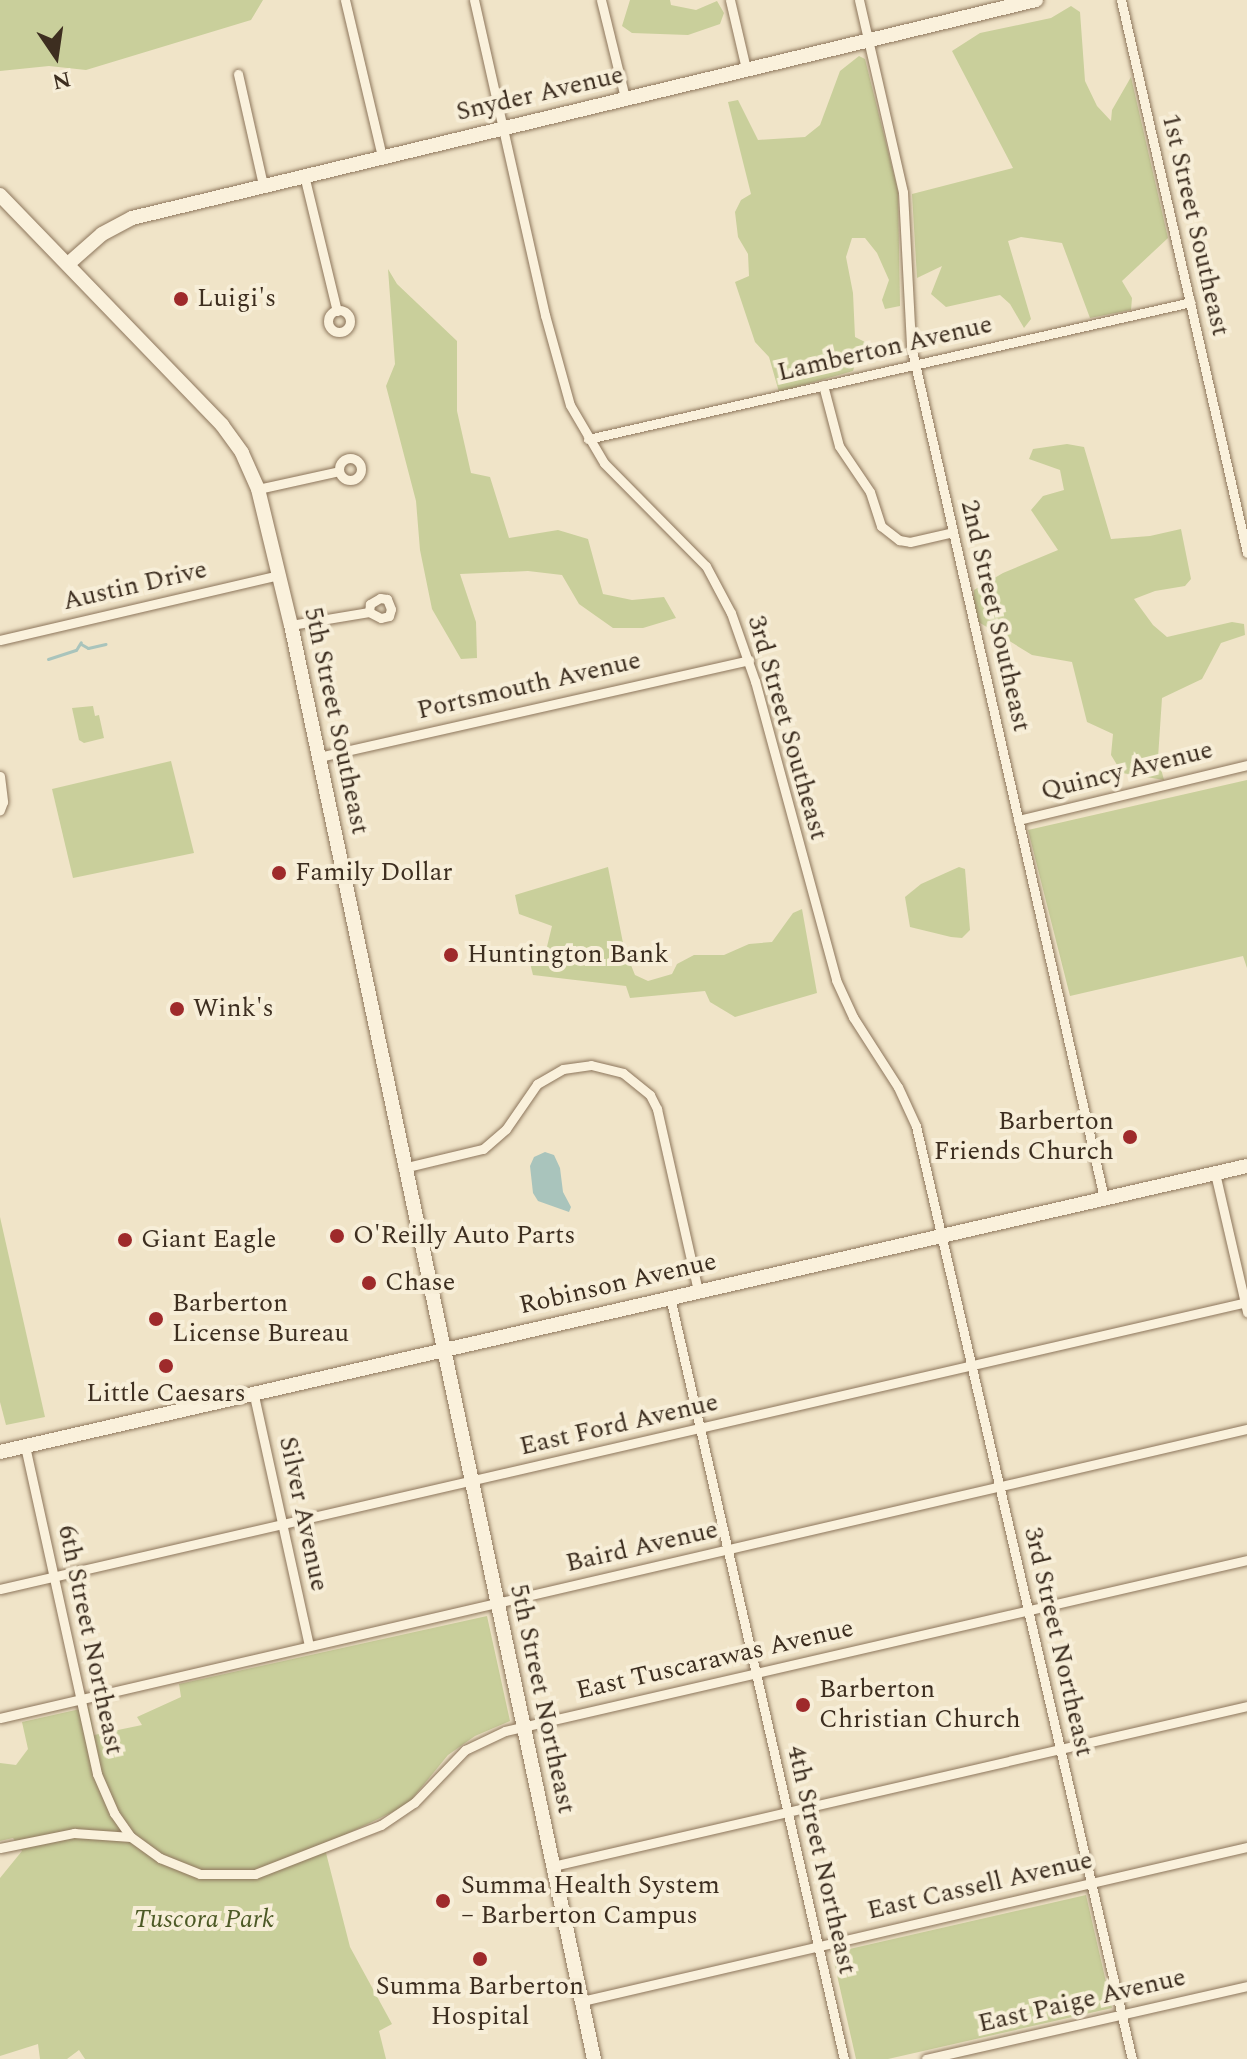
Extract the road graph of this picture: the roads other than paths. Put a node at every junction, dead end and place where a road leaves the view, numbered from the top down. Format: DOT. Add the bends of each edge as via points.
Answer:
graph roads {
  1 [pos="345,0"];
  2 [pos="474,0"];
  3 [pos="601,0"];
  4 [pos="730,0"];
  5 [pos="859,0"];
  6 [pos="1036,0"];
  7 [pos="1121,0"];
  8 [pos="868,40"];
  9 [pos="746,69"];
  10 [pos="238,74"];
  11 [pos="625,98"];
  12 [pos="504,127"];
  13 [pos="382,156"];
  14 [pos="304,175"];
  15 [pos="263,185"];
  16 [pos="0,195"];
  17 [pos="68,264"];
  18 [pos="1191,302"];
  19 [pos="337,311"];
  20 [pos="915,365"];
  21 [pos="823,385"];
  22 [pos="588,439"];
  23 [pos="339,471"];
  24 [pos="258,489"];
  25 [pos="953,532"];
  26 [pos="1247,553"];
  27 [pos="280,575"];
  28 [pos="369,612"];
  29 [pos="291,625"];
  30 [pos="0,640"];
  31 [pos="749,660"];
  32 [pos="319,757"];
  33 [pos="1247,765"];
  34 [pos="0,776"];
  35 [pos="0,810"];
  36 [pos="1018,820"];
  37 [pos="1247,1166"];
  38 [pos="403,1168"];
  39 [pos="1215,1173"];
  40 [pos="1104,1198"];
  41 [pos="942,1235"];
  42 [pos="698,1291"];
  43 [pos="670,1297"];
  44 [pos="1246,1306"];
  45 [pos="442,1349"];
  46 [pos="972,1365"];
  47 [pos="253,1391"];
  48 [pos="699,1429"];
  49 [pos="1247,1429"];
  50 [pos="25,1446"];
  51 [pos="0,1452"];
  52 [pos="472,1481"];
  53 [pos="1000,1487"];
  54 [pos="283,1524"];
  55 [pos="728,1550"];
  56 [pos="1247,1560"];
  57 [pos="53,1577"];
  58 [pos="0,1589"];
  59 [pos="498,1603"];
  60 [pos="1029,1611"];
  61 [pos="309,1646"];
  62 [pos="756,1674"];
  63 [pos="81,1699"];
  64 [pos="1247,1706"];
  65 [pos="0,1718"];
  66 [pos="524,1727"];
  67 [pos="1060,1749"];
  68 [pos="787,1812"];
  69 [pos="131,1837"];
  70 [pos="1247,1847"];
  71 [pos="0,1848"];
  72 [pos="553,1866"];
  73 [pos="1091,1883"];
  74 [pos="818,1946"];
  75 [pos="1247,1986"];
  76 [pos="582,2001"];
  77 [pos="1122,2015"];
  78 [pos="594,2059"];
  79 [pos="844,2059"];
  80 [pos="926,2059"];
  81 [pos="1132,2059"];
  1 -- 13 [label="street"];
  2 -- 12 [label="street, 3rd Street Southeast"];
  3 -- 11 [label="street"];
  4 -- 9 [label="street"];
  5 -- 8 [label="street, 2nd Street Southeast"];
  6 -- 8 [label="main road, Snyder Avenue"];
  7 -- 18 [label="street, 1st Street Southeast"];
  8 -- 9 [label="main road, Snyder Avenue"];
  8 -- 20 [label="street, 2nd Street Southeast" via="903,192"];
  9 -- 11 [label="main road, Snyder Avenue"];
  10 -- 15 [label="street"];
  11 -- 12 [label="main road, Snyder Avenue"];
  12 -- 13 [label="main road, Snyder Avenue"];
  12 -- 22 [label="street, 3rd Street Southeast" via="562,381"];
  13 -- 14 [label="main road, Snyder Avenue"];
  14 -- 15 [label="main road, Snyder Avenue"];
  14 -- 19 [label="street"];
  15 -- 17 [label="main road, Snyder Avenue" via="132,218 102,234"];
  16 -- 17 [label="main road, 5th Street Southeast"];
  17 -- 24 [label="main road, 5th Street Southeast" via="222,425"];
  18 -- 20 [label="street, Lamberton Avenue"];
  18 -- 26 [label="street, 1st Street Southeast"];
  20 -- 21 [label="street, Lamberton Avenue"];
  20 -- 25 [label="street, 2nd Street Southeast"];
  21 -- 22 [label="street, Lamberton Avenue"];
  21 -- 25 [label="street" via="839,446 870,492 881,526 910,542"];
  22 -- 31 [label="street, 3rd Street Southeast" via="619,480 706,566"];
  23 -- 24 [label="street"];
  24 -- 27 [label="main road, 5th Street Southeast"];
  25 -- 36 [label="street, 2nd Street Southeast"];
  27 -- 29 [label="main road, 5th Street Southeast"];
  27 -- 30 [label="street, Austin Drive"];
  28 -- 29 [label="street"];
  29 -- 32 [label="main road, 5th Street Southeast"];
  31 -- 32 [label="street, Portsmouth Avenue"];
  31 -- 41 [label="street, 3rd Street Southeast" via="836,980 911,1113"];
  32 -- 38 [label="main road, 5th Street Southeast"];
  33 -- 36 [label="street, Quincy Avenue"];
  34 -- 35 [label="street"];
  36 -- 40 [label="street, 2nd Street Southeast"];
  37 -- 39 [label="main road, Robinson Avenue"];
  38 -- 42 [label="street" via="483,1149 506,1129 537,1084 563,1069 591,1065 623,1073 650,1095 657,1109"];
  38 -- 45 [label="main road, 5th Street Southeast"];
  39 -- 40 [label="main road, Robinson Avenue"];
  39 -- 44 [label="street"];
  40 -- 41 [label="main road, Robinson Avenue"];
  41 -- 42 [label="main road, Robinson Avenue"];
  41 -- 46 [label="street, 3rd Street Northeast"];
  42 -- 43 [label="main road, Robinson Avenue"];
  43 -- 45 [label="main road, Robinson Avenue"];
  43 -- 48 [label="street, 4th Street Northeast"];
  44 -- 46 [label="street, East Ford Avenue"];
  45 -- 47 [label="main road, Robinson Avenue"];
  45 -- 52 [label="main road, 5th Street Northeast"];
  46 -- 48 [label="street, East Ford Avenue"];
  46 -- 53 [label="street, 3rd Street Northeast"];
  47 -- 50 [label="main road, Robinson Avenue"];
  47 -- 54 [label="street, Silver Avenue"];
  48 -- 52 [label="street, East Ford Avenue"];
  48 -- 55 [label="street, 4th Street Northeast"];
  49 -- 53 [label="street, Baird Avenue"];
  50 -- 51 [label="main road, Robinson Avenue"];
  50 -- 57 [label="street, 6th Street Northeast"];
  52 -- 54 [label="street, East Ford Avenue"];
  52 -- 59 [label="main road, 5th Street Northeast"];
  53 -- 55 [label="street, Baird Avenue"];
  53 -- 60 [label="street, 3rd Street Northeast"];
  54 -- 57 [label="street, East Ford Avenue"];
  54 -- 61 [label="street, Silver Avenue"];
  55 -- 59 [label="street, Baird Avenue"];
  55 -- 62 [label="street, 4th Street Northeast"];
  56 -- 60 [label="street, East Tuscarawas Avenue"];
  57 -- 58 [label="street, East Ford Avenue"];
  57 -- 63 [label="street, 6th Street Northeast"];
  59 -- 61 [label="street, Baird Avenue"];
  59 -- 66 [label="main road, 5th Street Northeast"];
  60 -- 62 [label="street, East Tuscarawas Avenue"];
  60 -- 67 [label="street, 3rd Street Northeast"];
  61 -- 63 [label="street, Baird Avenue"];
  62 -- 66 [label="street, East Tuscarawas Avenue"];
  62 -- 68 [label="street, 4th Street Northeast"];
  63 -- 65 [label="street, Baird Avenue"];
  63 -- 69 [label="street, 6th Street Northeast" via="97,1774"];
  64 -- 67 [label="street"];
  66 -- 69 [label="street, East Tuscarawas Avenue" via="465,1750 414,1803 381,1825 255,1874 200,1874 160,1858"];
  66 -- 72 [label="main road, 5th Street Northeast"];
  67 -- 68 [label="street"];
  67 -- 73 [label="street, 3rd Street Northeast"];
  68 -- 72 [label="street"];
  68 -- 74 [label="street, 4th Street Northeast"];
  69 -- 71 [label="street" via="74,1833"];
  70 -- 73 [label="street, East Cassell Avenue"];
  72 -- 76 [label="main road, 5th Street Northeast"];
  73 -- 74 [label="street, East Cassell Avenue"];
  73 -- 77 [label="street, 3rd Street Northeast"];
  74 -- 76 [label="street, East Cassell Avenue"];
  74 -- 79 [label="street, 4th Street Northeast"];
  75 -- 77 [label="street, East Paige Avenue"];
  76 -- 78 [label="main road, 5th Street Northeast"];
  77 -- 80 [label="street, East Paige Avenue"];
  77 -- 81 [label="street, 3rd Street Northeast"];
}
